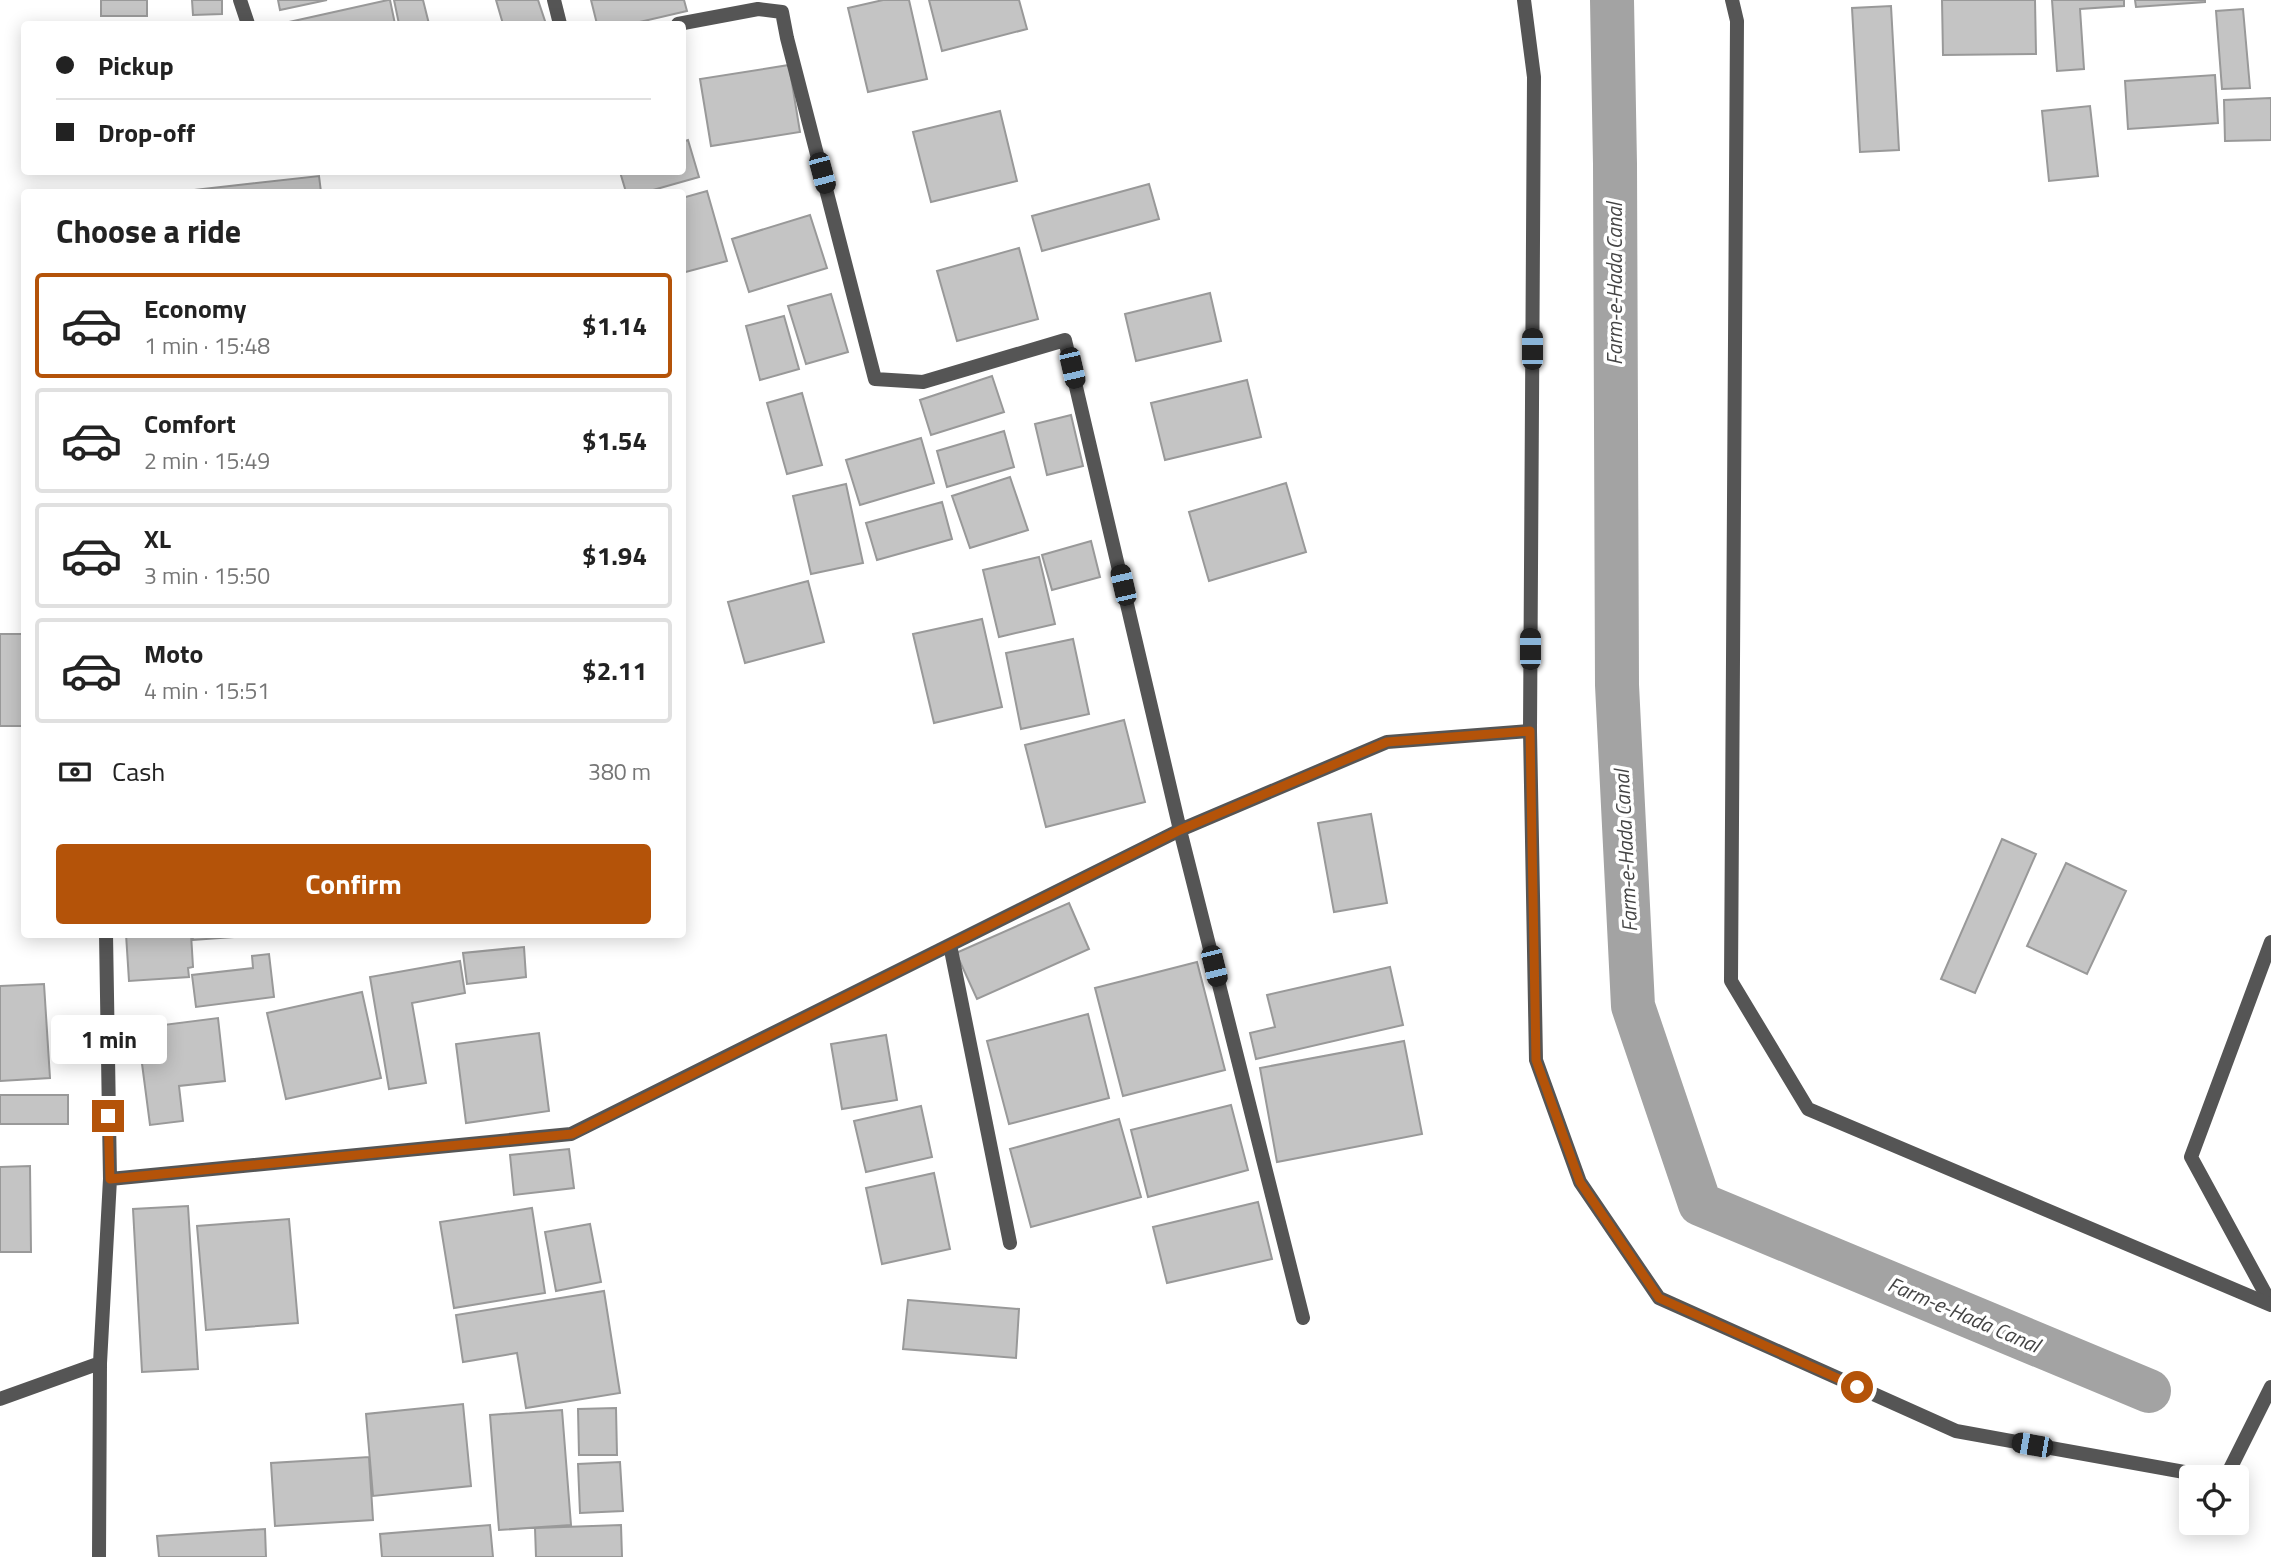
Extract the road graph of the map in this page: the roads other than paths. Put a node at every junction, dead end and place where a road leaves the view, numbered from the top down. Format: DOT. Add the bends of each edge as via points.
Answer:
graph roads {
  1 [pos="240,0"];
  2 [pos="554,0"];
  3 [pos="1524,0"];
  4 [pos="1732,0"];
  5 [pos="247,21"];
  6 [pos="559,21"];
  7 [pos="686,22"];
  8 [pos="1530,731"];
  9 [pos="1180,830"];
  10 [pos="106,938"];
  11 [pos="2271,942"];
  12 [pos="950,945"];
  13 [pos="110,1179"];
  14 [pos="1010,1243"];
  15 [pos="2271,1305"];
  16 [pos="1303,1318"];
  17 [pos="100,1363"];
  18 [pos="2271,1387"];
  19 [pos="0,1399"];
  20 [pos="2232,1465"];
  21 [pos="2179,1471"];
  22 [pos="99,1557"];
  1 -- 5 [label="street"];
  2 -- 6 [label="street"];
  3 -- 8 [label="street" via="1534,77"];
  4 -- 15 [label="street" via="1737,35 1731,981 1808,1110"];
  7 -- 9 [label="street" via="758,9 782,12 875,379 923,382 1065,340"];
  8 -- 9 [label="street" via="1387,742"];
  8 -- 21 [label="street" via="1536,1060 1580,1182 1659,1298 1955,1432"];
  9 -- 12 [label="street"];
  9 -- 16 [label="street"];
  10 -- 13 [label="street"];
  11 -- 15 [label="street" via="2191,1157"];
  12 -- 13 [label="street" via="572,1134"];
  12 -- 14 [label="street"];
  13 -- 17 [label="street"];
  17 -- 19 [label="street"];
  17 -- 22 [label="street"];
  18 -- 20 [label="street"];
}
